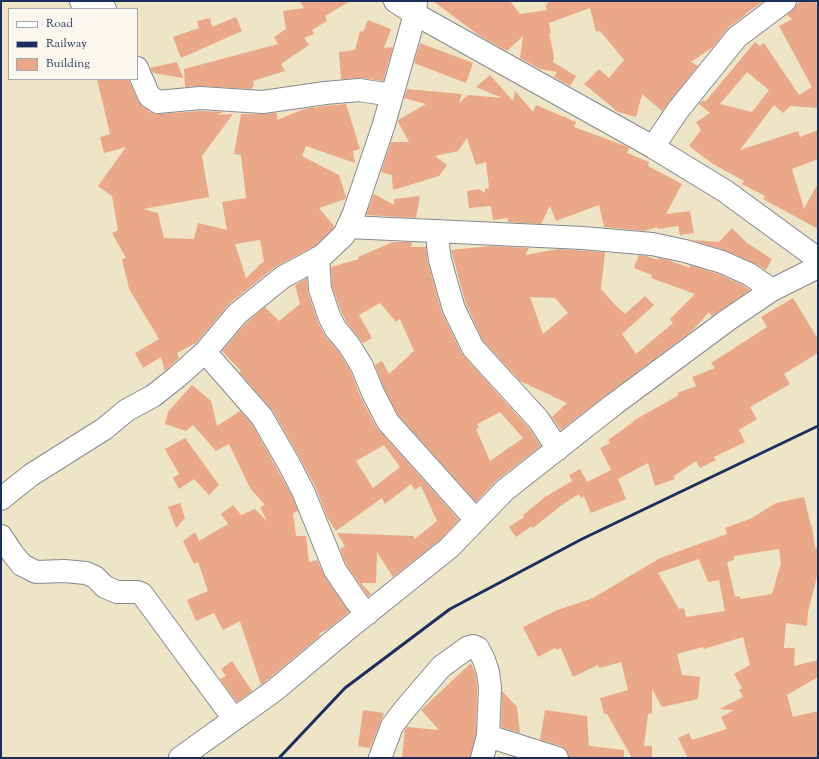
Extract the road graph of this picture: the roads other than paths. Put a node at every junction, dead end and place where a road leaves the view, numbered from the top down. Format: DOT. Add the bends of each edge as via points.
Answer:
graph roads {
  1 [pos="81,1"];
  2 [pos="395,1"];
  3 [pos="785,1"];
  4 [pos="416,7"];
  5 [pos="102,8"];
  6 [pos="138,70"];
  7 [pos="392,95"];
  8 [pos="653,147"];
  9 [pos="349,227"];
  10 [pos="439,231"];
  11 [pos="318,258"];
  12 [pos="818,259"];
  13 [pos="818,267"];
  14 [pos="772,290"];
  15 [pos="205,352"];
  16 [pos="558,449"];
  17 [pos="1,499"];
  18 [pos="476,520"];
  19 [pos="1,536"];
  20 [pos="367,614"];
  21 [pos="234,719"];
  22 [pos="488,736"];
  23 [pos="180,758"];
  24 [pos="380,758"];
  25 [pos="482,758"];
  26 [pos="557,758"];
  1 -- 5 [label="street"];
  2 -- 4 [label="street"];
  3 -- 8 [label="street" via="737,37 678,110"];
  4 -- 7 [label="street"];
  4 -- 8 [label="street"];
  6 -- 7 [label="street" via="149,96 158,102 200,98 263,102 359,90"];
  7 -- 9 [label="street"];
  8 -- 12 [label="street" via="725,191"];
  9 -- 10 [label="street"];
  9 -- 11 [label="street" via="344,235"];
  10 -- 14 [label="street" via="652,244 722,262 749,274"];
  10 -- 16 [label="street" via="440,260 449,292 460,323 473,348 538,419"];
  11 -- 15 [label="street" via="283,277 237,314"];
  11 -- 18 [label="street" via="320,289 329,316 362,366 388,422"];
  13 -- 14 [label="street"];
  14 -- 16 [label="street" via="613,405"];
  15 -- 17 [label="street" via="153,396 127,410 104,429 31,475"];
  15 -- 20 [label="street" via="262,417 303,491 335,570"];
  16 -- 18 [label="street" via="505,490"];
  18 -- 20 [label="street" via="449,548"];
  19 -- 21 [label="street" via="22,565 36,572 86,573 95,577 105,587 117,592 142,594"];
  20 -- 21 [label="street" via="275,690"];
  21 -- 23 [label="street"];
  22 -- 24 [label="street" via="488,672 479,650 473,646 441,667 405,709 392,726"];
  22 -- 25 [label="street"];
  22 -- 26 [label="street"];
}
